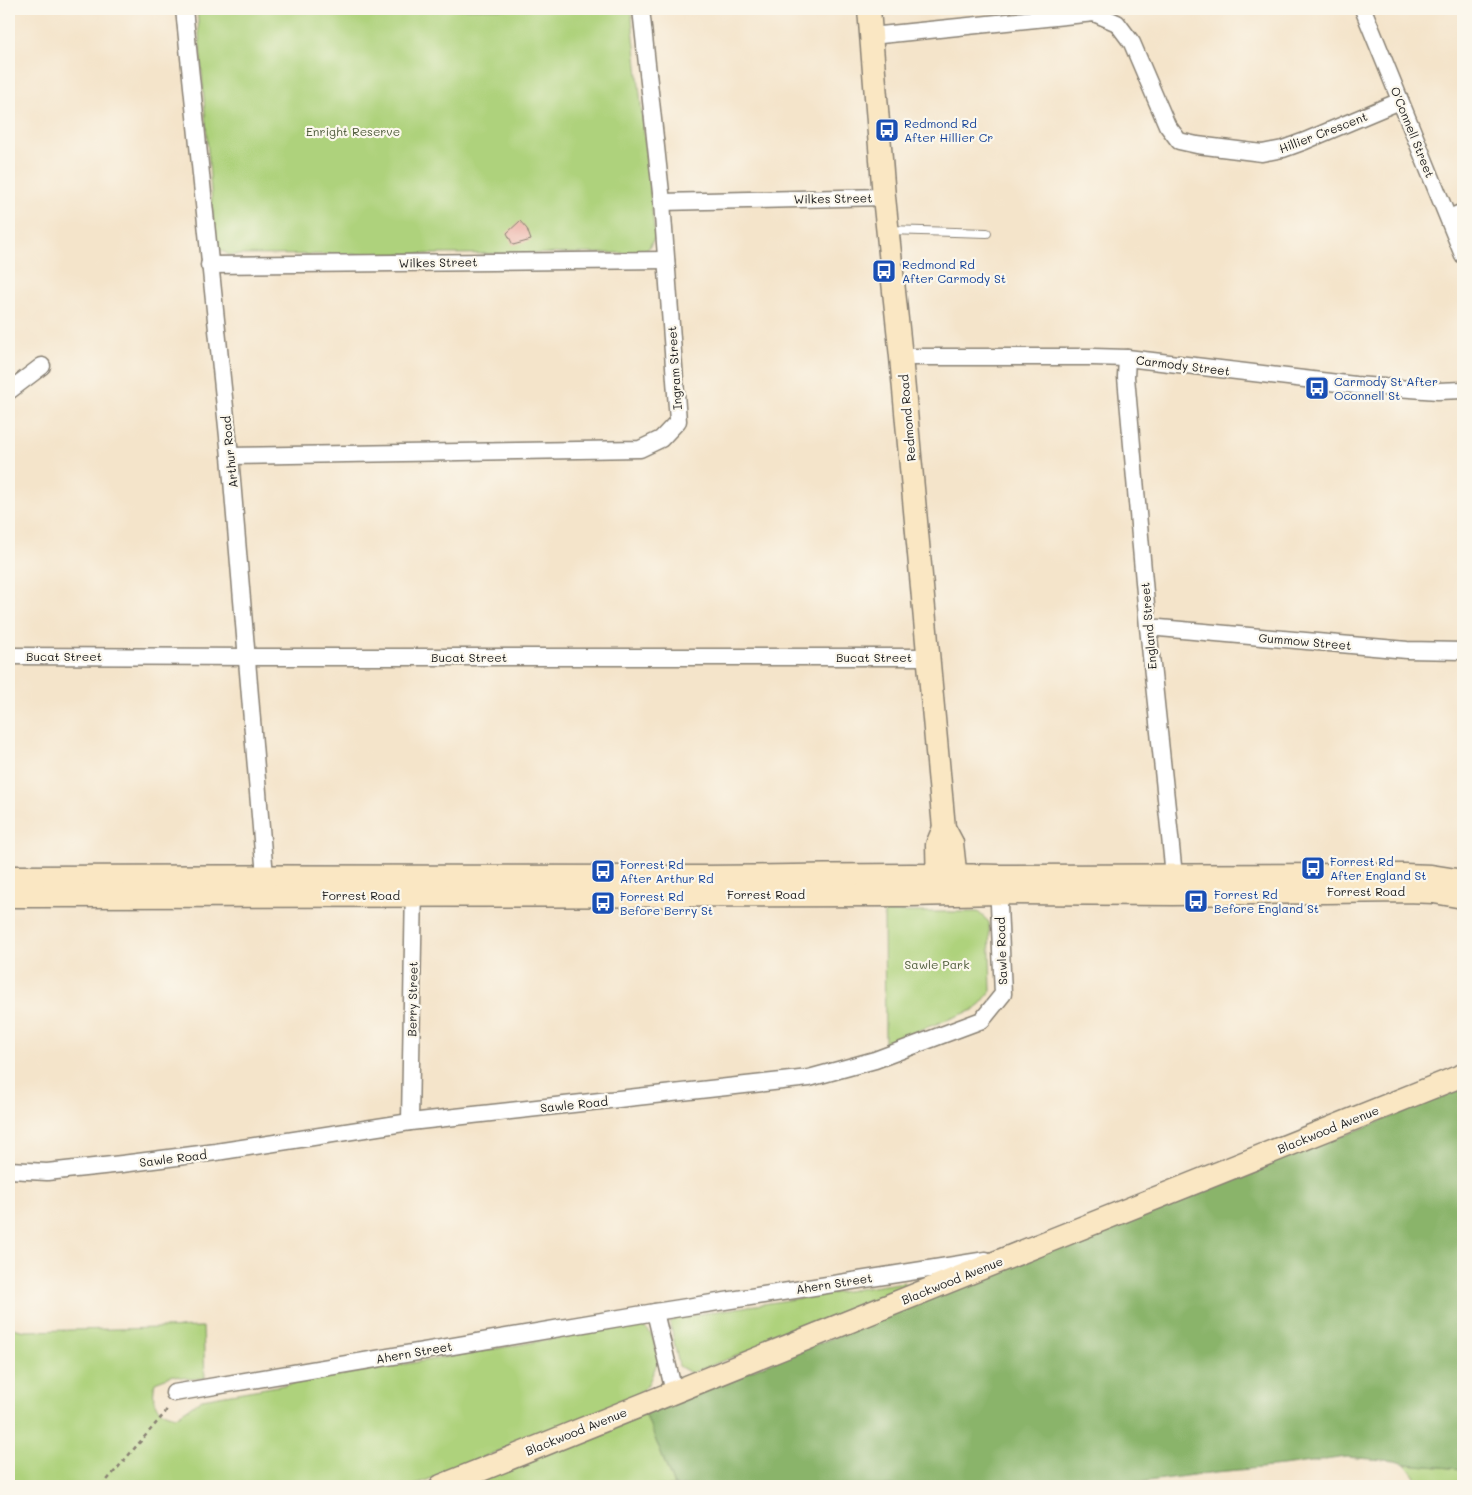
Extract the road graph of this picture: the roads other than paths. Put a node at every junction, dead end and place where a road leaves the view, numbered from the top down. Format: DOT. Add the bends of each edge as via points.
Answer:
graph roads {
  1 [pos="184,9"];
  2 [pos="642,9"];
  3 [pos="868,9"];
  4 [pos="1363,9"];
  5 [pos="871,36"];
  6 [pos="1400,101"];
  7 [pos="884,197"];
  8 [pos="662,202"];
  9 [pos="1456,215"];
  10 [pos="887,230"];
  11 [pos="988,232"];
  12 [pos="1463,256"];
  13 [pos="666,260"];
  14 [pos="209,265"];
  15 [pos="901,357"];
  16 [pos="1127,358"];
  17 [pos="42,366"];
  18 [pos="1463,390"];
  19 [pos="9,391"];
  20 [pos="230,456"];
  21 [pos="1148,628"];
  22 [pos="1463,651"];
  23 [pos="9,656"];
  24 [pos="248,657"];
  25 [pos="928,657"];
  26 [pos="9,877"];
  27 [pos="1463,881"];
  28 [pos="947,884"];
  29 [pos="998,884"];
  30 [pos="1173,885"];
  31 [pos="266,886"];
  32 [pos="414,886"];
  33 [pos="9,896"];
  34 [pos="1463,897"];
  35 [pos="1463,1075"];
  36 [pos="410,1122"];
  37 [pos="9,1170"];
  38 [pos="1013,1255"];
  39 [pos="655,1312"];
  40 [pos="674,1392"];
  41 [pos="174,1393"];
  42 [pos="441,1486"];
  1 -- 14 [label="street, Arthur Road"];
  2 -- 8 [label="street, Ingram Street"];
  3 -- 5 [label="main road, Redmond Road"];
  4 -- 6 [label="street, O'Connell Street"];
  5 -- 6 [label="street, Hillier Crescent" via="1094,13 1118,23 1132,43 1167,125 1179,141 1262,153 1305,141"];
  5 -- 7 [label="main road, Redmond Road"];
  6 -- 9 [label="street, O'Connell Street"];
  7 -- 8 [label="street, Wilkes Street"];
  7 -- 10 [label="main road, Redmond Road"];
  8 -- 13 [label="street, Ingram Street"];
  9 -- 12 [label="street, O'Connell Street"];
  10 -- 11 [label="lane"];
  10 -- 15 [label="main road, Redmond Road"];
  13 -- 14 [label="street, Wilkes Street"];
  13 -- 20 [label="street, Ingram Street" via="678,421 661,439 640,449"];
  14 -- 20 [label="street, Arthur Road"];
  15 -- 16 [label="street, Carmody Street"];
  15 -- 25 [label="main road, Redmond Road"];
  16 -- 18 [label="street, Carmody Street" via="1355,385"];
  16 -- 21 [label="street, England Street"];
  17 -- 19 [label="street"];
  20 -- 24 [label="street, Arthur Road"];
  21 -- 22 [label="street, Gummow Street" via="1407,650"];
  21 -- 30 [label="street, England Street"];
  23 -- 24 [label="street, Bucat Street"];
  24 -- 25 [label="street, Bucat Street"];
  24 -- 31 [label="street, Arthur Road"];
  25 -- 28 [label="main road, Redmond Road" via="944,828 937,844"];
  26 -- 31 [label="main road, Forrest Road"];
  27 -- 30 [label="main road, Forrest Road" via="1404,875"];
  28 -- 29 [label="main road, Forrest Road"];
  28 -- 32 [label="main road, Forrest Road" via="728,877"];
  29 -- 30 [label="main road, Forrest Road"];
  29 -- 36 [label="street, Sawle Road" via="1003,994 982,1020 874,1060 808,1078"];
  30 -- 34 [label="main road, Forrest Road" via="1434,892"];
  31 -- 32 [label="main road, Forrest Road"];
  31 -- 33 [label="main road, Forrest Road"];
  32 -- 36 [label="street, Berry Street"];
  35 -- 38 [label="main road, Blackwood Avenue"];
  36 -- 37 [label="street, Sawle Road" via="122,1164 47,1172"];
  38 -- 39 [label="street, Ahern Street"];
  38 -- 40 [label="main road, Blackwood Avenue"];
  39 -- 40 [label="street"];
  39 -- 41 [label="street, Ahern Street"];
  40 -- 42 [label="main road, Blackwood Avenue"];
}
